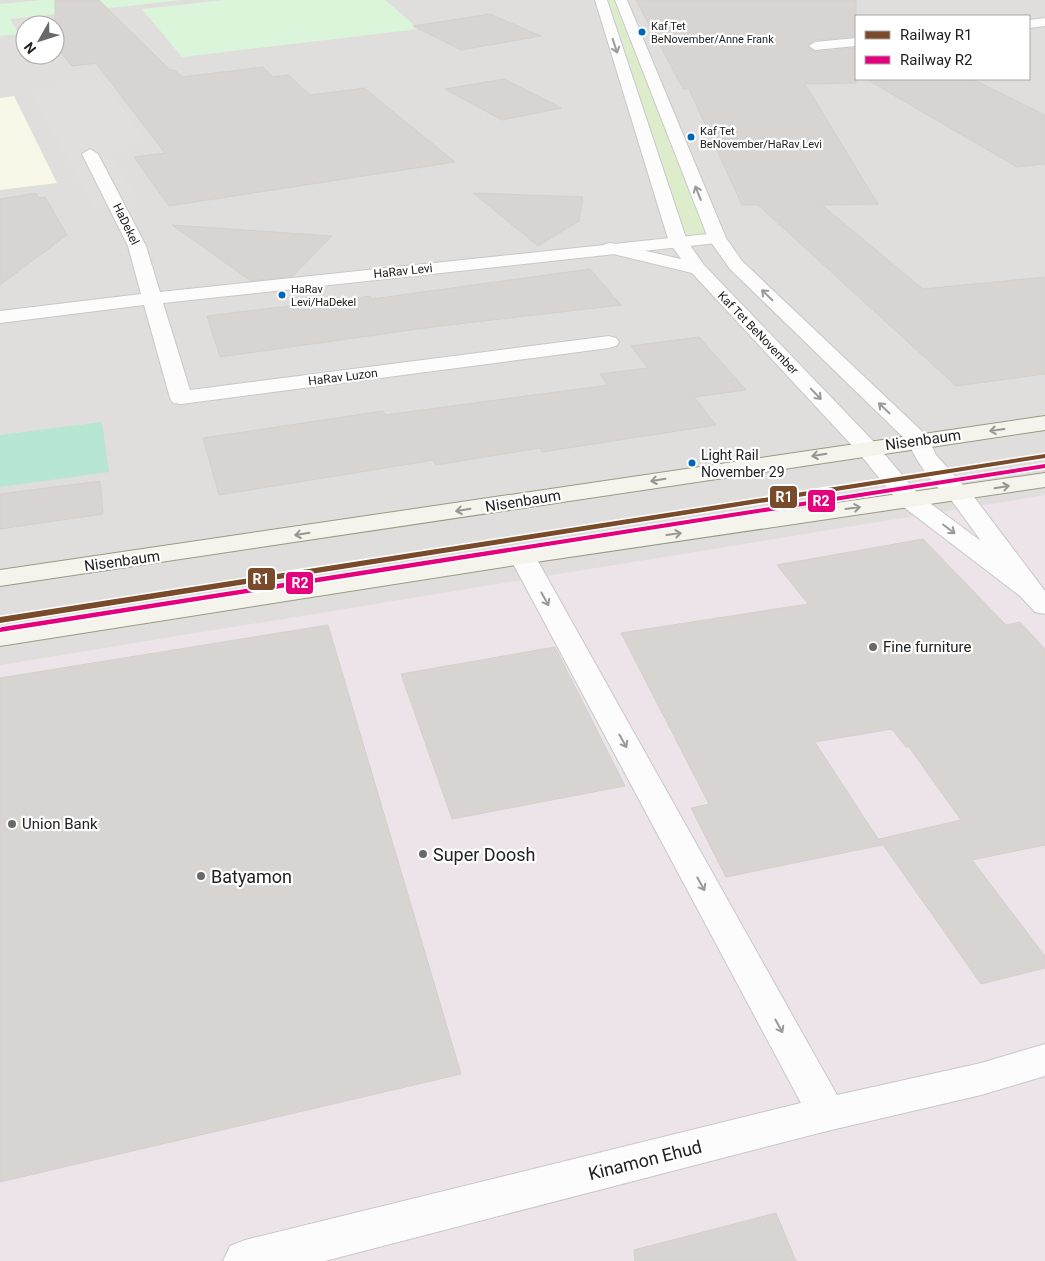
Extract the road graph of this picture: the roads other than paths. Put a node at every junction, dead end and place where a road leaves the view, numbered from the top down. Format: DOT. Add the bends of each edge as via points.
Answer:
graph roads {
  1 [pos="601,0"];
  2 [pos="621,0"];
  3 [pos="1045,22"];
  4 [pos="1030,24"];
  5 [pos="855,42"];
  6 [pos="815,46"];
  7 [pos="90,154"];
  8 [pos="717,238"];
  9 [pos="678,242"];
  10 [pos="611,248"];
  11 [pos="698,269"];
  12 [pos="154,298"];
  13 [pos="0,317"];
  14 [pos="609,342"];
  15 [pos="1045,423"];
  16 [pos="919,442"];
  17 [pos="867,448"];
  18 [pos="1045,480"];
  19 [pos="959,494"];
  20 [pos="910,500"];
  21 [pos="522,556"];
  22 [pos="0,578"];
  23 [pos="1037,598"];
  24 [pos="0,638"];
  25 [pos="1045,1060"];
  26 [pos="827,1114"];
  27 [pos="245,1261"];
  1 -- 9 [label="street, Kaf Tet BeNovember, one-way"];
  8 -- 2 [label="street, Kaf Tet BeNovember, one-way"];
  3 -- 4 [label="street"];
  5 -- 6 [label="street"];
  7 -- 12 [label="street, HaDekel" via="137,246"];
  8 -- 9 [label="street, HaRav Levi"];
  16 -- 8 [label="street, Kaf Tet BeNovember, one-way" via="736,265"];
  9 -- 10 [label="street, HaRav Levi"];
  9 -- 11 [label="street, Kaf Tet BeNovember"];
  10 -- 11 [label="street"];
  10 -- 12 [label="street, HaRav Levi"];
  11 -- 17 [label="street, Kaf Tet BeNovember, one-way"];
  12 -- 13 [label="street, HaRav Levi"];
  12 -- 14 [label="street, HaRav Luzon" via="181,398"];
  15 -- 16 [label="main road, Nisenbaum, one-way"];
  16 -- 17 [label="main road, Nisenbaum"];
  16 -- 19 [label="street, Kaf Tet BeNovember" via="925,457"];
  17 -- 20 [label="street, Kaf Tet BeNovember"];
  17 -- 22 [label="main road, Nisenbaum, one-way"];
  19 -- 18 [label="main road, one-way"];
  19 -- 20 [label="main road"];
  19 -- 23 [label="street, Kaf Tet BeNovember"];
  21 -- 20 [label="main road, one-way"];
  20 -- 23 [label="street, Kaf Tet BeNovember, one-way"];
  21 -- 24 [label="main road"];
  21 -- 26 [label="street, one-way"];
  25 -- 26 [label="street, Kinamon Ehud" via="982,1079"];
  26 -- 27 [label="street, Kinamon Ehud"];
}
